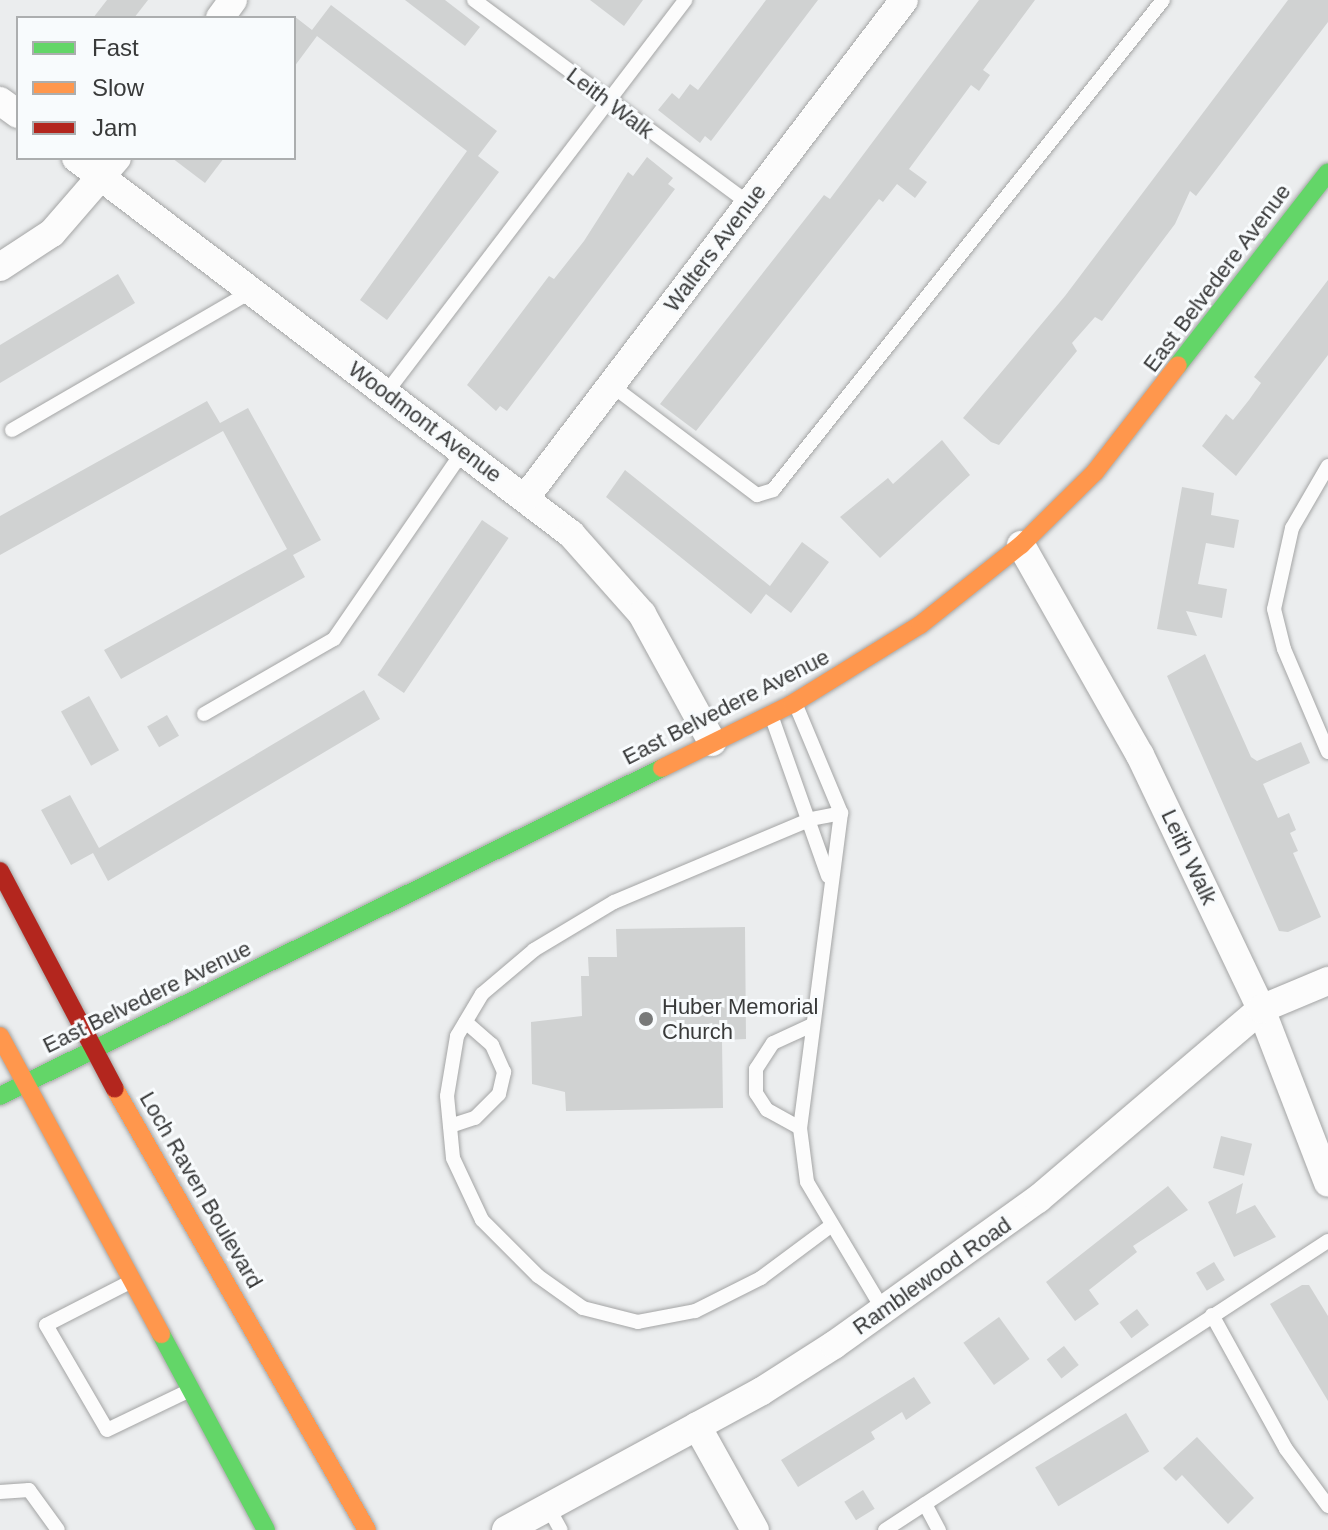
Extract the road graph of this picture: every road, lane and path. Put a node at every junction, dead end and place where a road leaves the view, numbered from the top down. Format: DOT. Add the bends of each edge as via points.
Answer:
graph roads {
  1 [pos="474,0"];
  2 [pos="685,0"];
  3 [pos="904,0"];
  4 [pos="1163,0"];
  5 [pos="608,103"];
  6 [pos="83,160"];
  7 [pos="110,168"];
  8 [pos="1328,172"];
  9 [pos="748,203"];
  10 [pos="0,267"];
  11 [pos="252,291"];
  12 [pos="611,385"];
  13 [pos="386,393"];
  14 [pos="12,430"];
  15 [pos="463,451"];
  16 [pos="1328,466"];
  17 [pos="526,497"];
  18 [pos="1021,545"];
  19 [pos="795,703"];
  20 [pos="204,714"];
  21 [pos="771,715"];
  22 [pos="712,742"];
  23 [pos="1328,752"];
  24 [pos="841,813"];
  25 [pos="811,819"];
  26 [pos="0,871"];
  27 [pos="828,876"];
  28 [pos="1328,981"];
  29 [pos="1261,1009"];
  30 [pos="466,1022"];
  31 [pos="810,1026"];
  32 [pos="0,1036"];
  33 [pos="94,1052"];
  34 [pos="26,1083"];
  35 [pos="0,1096"];
  36 [pos="450,1126"];
  37 [pos="800,1128"];
  38 [pos="1328,1183"];
  39 [pos="832,1225"];
  40 [pos="1328,1241"];
  41 [pos="132,1281"];
  42 [pos="884,1311"];
  43 [pos="1212,1315"];
  44 [pos="190,1390"];
  45 [pos="697,1426"];
  46 [pos="0,1492"];
  47 [pos="925,1504"];
  48 [pos="1328,1506"];
  49 [pos="555,1518"];
  50 [pos="58,1530"];
  51 [pos="266,1530"];
  52 [pos="367,1530"];
  53 [pos="506,1530"];
  54 [pos="755,1530"];
  55 [pos="885,1530"];
  56 [pos="939,1530"];
  1 -- 5 [label="lane, Leith Walk"];
  2 -- 5 [label="lane"];
  3 -- 9 [label="street, Walters Avenue"];
  4 -- 12 [label="lane" via="773,490 757,495"];
  5 -- 9 [label="lane, Leith Walk"];
  5 -- 13 [label="lane"];
  6 -- 7 [label="street, Woodmont Avenue"];
  7 -- 10 [label="street" via="52,233"];
  7 -- 11 [label="street, Woodmont Avenue"];
  8 -- 18 [label="main road, East Belvedere Avenue" via="1129,433"];
  9 -- 12 [label="street, Walters Avenue"];
  11 -- 13 [label="street, Woodmont Avenue"];
  11 -- 14 [label="lane"];
  12 -- 17 [label="street, Walters Avenue"];
  13 -- 15 [label="street, Woodmont Avenue"];
  15 -- 17 [label="street, Woodmont Avenue"];
  15 -- 20 [label="lane" via="334,639"];
  16 -- 23 [label="lane" via="1292,528 1274,609 1284,649"];
  17 -- 22 [label="street, Woodmont Avenue" via="591,553 642,614"];
  18 -- 19 [label="main road, East Belvedere Avenue" via="920,625"];
  18 -- 29 [label="street, Leith Walk" via="1140,755"];
  19 -- 21 [label="main road, East Belvedere Avenue"];
  19 -- 24 [label="lane"];
  21 -- 22 [label="main road, East Belvedere Avenue"];
  21 -- 25 [label="lane"];
  22 -- 33 [label="main road, East Belvedere Avenue"];
  24 -- 25 [label="lane"];
  24 -- 27 [label="lane" via="838,861"];
  25 -- 27 [label="lane"];
  25 -- 30 [label="lane" via="614,902 534,950 482,994"];
  26 -- 33 [label="main road, Loch Raven Boulevard"];
  27 -- 31 [label="lane"];
  28 -- 29 [label="street, Ramblewood Road"];
  29 -- 38 [label="street, Leith Walk"];
  29 -- 42 [label="street, Ramblewood Road" via="1038,1199"];
  30 -- 36 [label="lane" via="457,1036 447,1096"];
  30 -- 36 [label="lane" via="492,1045 504,1072 499,1094 475,1118"];
  31 -- 37 [label="lane"];
  31 -- 37 [label="lane" via="773,1043 756,1069 756,1093 767,1110"];
  32 -- 34 [label="main road"];
  33 -- 34 [label="main road, East Belvedere Avenue"];
  33 -- 52 [label="main road, Loch Raven Boulevard"];
  34 -- 35 [label="main road, East Belvedere Avenue"];
  34 -- 41 [label="main road"];
  36 -- 39 [label="lane" via="453,1158 482,1220 538,1276 583,1308 638,1322 695,1311 761,1278"];
  37 -- 39 [label="lane" via="807,1182"];
  39 -- 42 [label="lane"];
  40 -- 43 [label="lane"];
  41 -- 44 [label="main road"];
  41 -- 44 [label="lane" via="46,1325 107,1430"];
  42 -- 45 [label="street, Ramblewood Road"];
  43 -- 47 [label="lane"];
  43 -- 48 [label="lane" via="1286,1449"];
  44 -- 51 [label="main road"];
  45 -- 49 [label="street, Ramblewood Road"];
  45 -- 54 [label="street"];
  46 -- 50 [label="lane" via="29,1490"];
  47 -- 55 [label="lane"];
  47 -- 56 [label="lane"];
  49 -- 53 [label="street, Ramblewood Road"];
}
